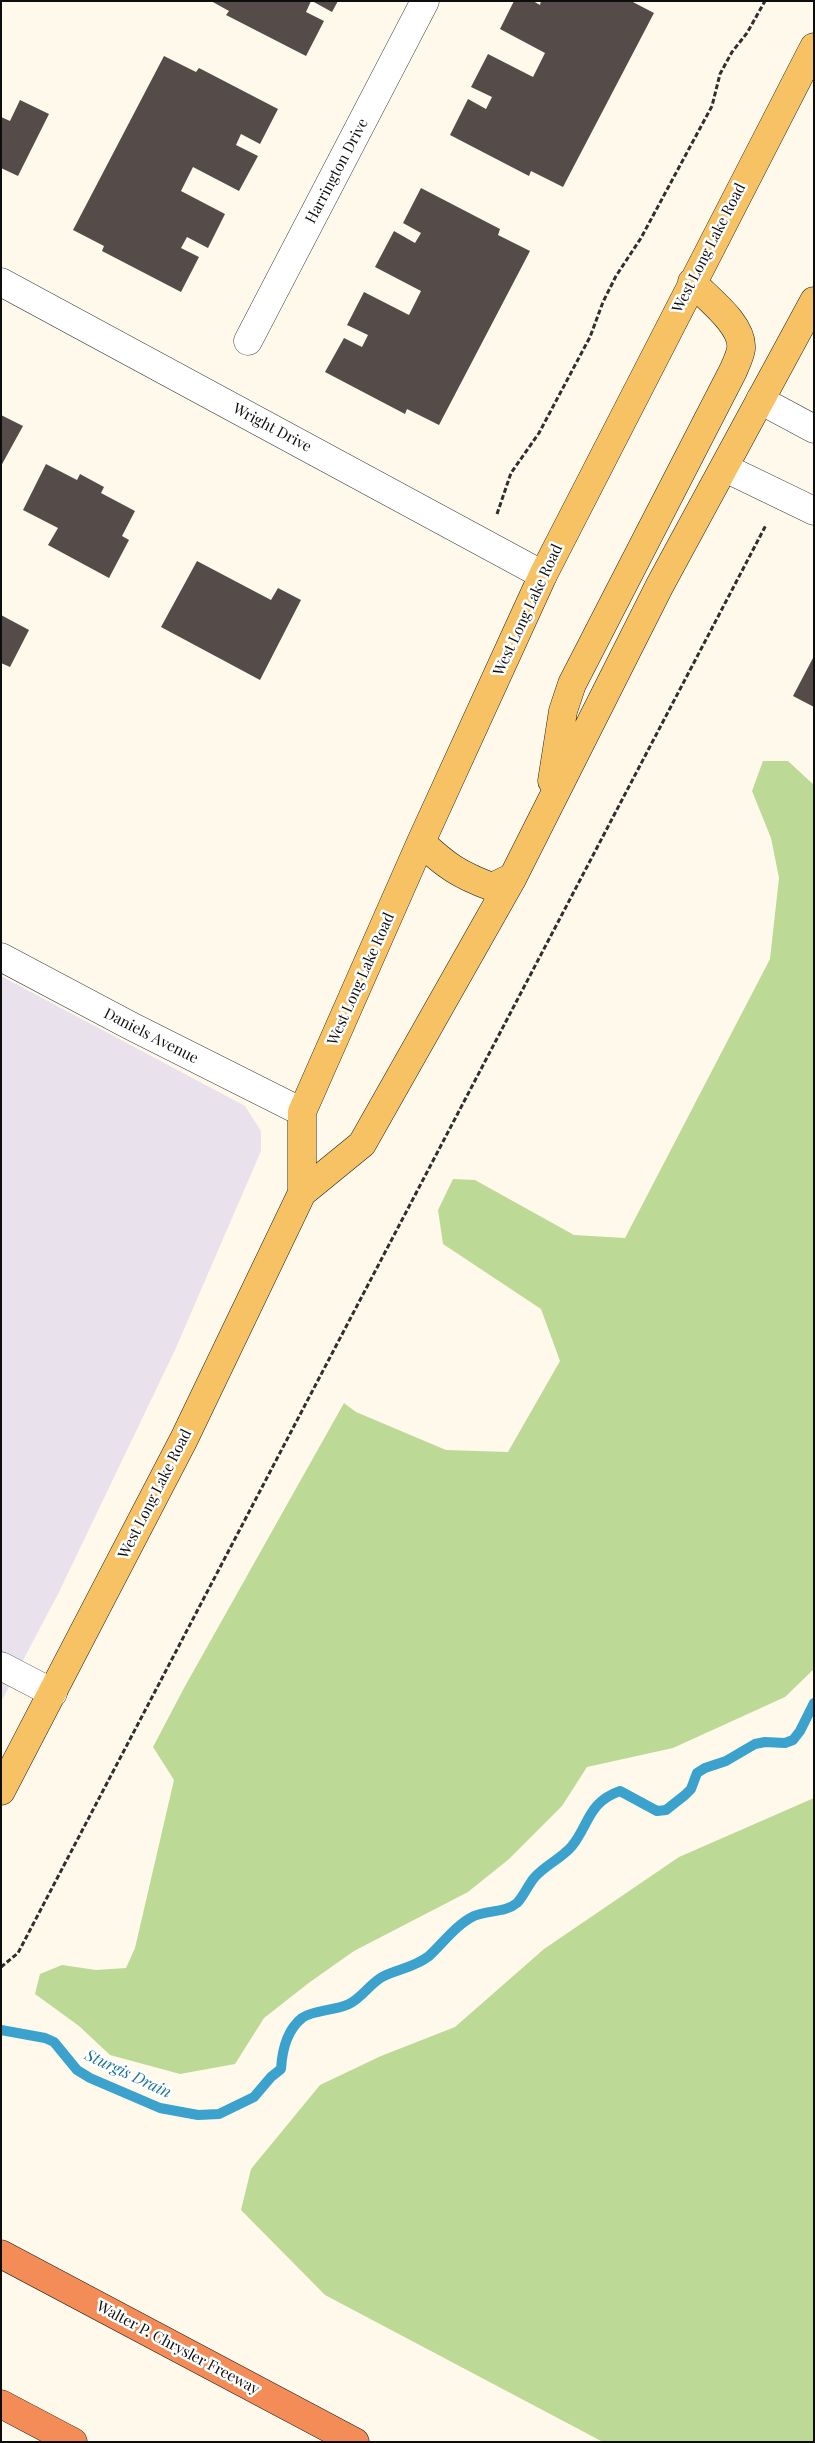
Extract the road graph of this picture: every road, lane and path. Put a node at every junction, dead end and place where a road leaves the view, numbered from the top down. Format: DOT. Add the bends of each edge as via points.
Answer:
graph roads {
  1 [pos="425,1"];
  2 [pos="765,1"];
  3 [pos="814,47"];
  4 [pos="1,282"];
  5 [pos="692,282"];
  6 [pos="814,301"];
  7 [pos="248,341"];
  8 [pos="760,400"];
  9 [pos="814,429"];
  10 [pos="725,468"];
  11 [pos="814,511"];
  12 [pos="495,520"];
  13 [pos="763,531"];
  14 [pos="543,575"];
  15 [pos="548,807"];
  16 [pos="421,842"];
  17 [pos="513,877"];
  18 [pos="1,957"];
  19 [pos="302,1112"];
  20 [pos="302,1193"];
  21 [pos="1,1666"];
  22 [pos="53,1693"];
  23 [pos="1,1791"];
  24 [pos="1,1967"];
  25 [pos="1,2254"];
  26 [pos="1,2404"];
  27 [pos="73,2442"];
  28 [pos="355,2442"];
  1 -- 7 [label="street, Harrington Drive"];
  2 -- 12 [label="path" via="720,74 712,106 641,238 616,276 590,337 539,433 511,473"];
  3 -- 5 [label="main road, West Long Lake Road"];
  4 -- 14 [label="street, Wright Drive"];
  5 -- 14 [label="main road, West Long Lake Road"];
  5 -- 15 [label="main road" via="728,318 738,332 741,348 734,371 572,684 563,711"];
  6 -- 8 [label="main road, West Long Lake Road"];
  8 -- 9 [label="street"];
  8 -- 10 [label="main road, West Long Lake Road"];
  10 -- 11 [label="street"];
  10 -- 15 [label="main road, West Long Lake Road" via="660,585"];
  13 -- 24 [label="path" via="18,1953"];
  14 -- 16 [label="main road, West Long Lake Road"];
  15 -- 17 [label="main road, West Long Lake Road"];
  16 -- 17 [label="main road" via="463,876 492,887"];
  16 -- 19 [label="main road, West Long Lake Road"];
  17 -- 20 [label="main road, West Long Lake Road" via="362,1144"];
  18 -- 19 [label="street, Daniels Avenue"];
  19 -- 20 [label="main road, West Long Lake Road"];
  20 -- 22 [label="main road, West Long Lake Road" via="184,1439"];
  21 -- 22 [label="street"];
  22 -- 23 [label="main road, West Long Lake Road"];
  25 -- 28 [label="highway, Walter P. Chrysler Freeway"];
  26 -- 27 [label="highway"];
}
